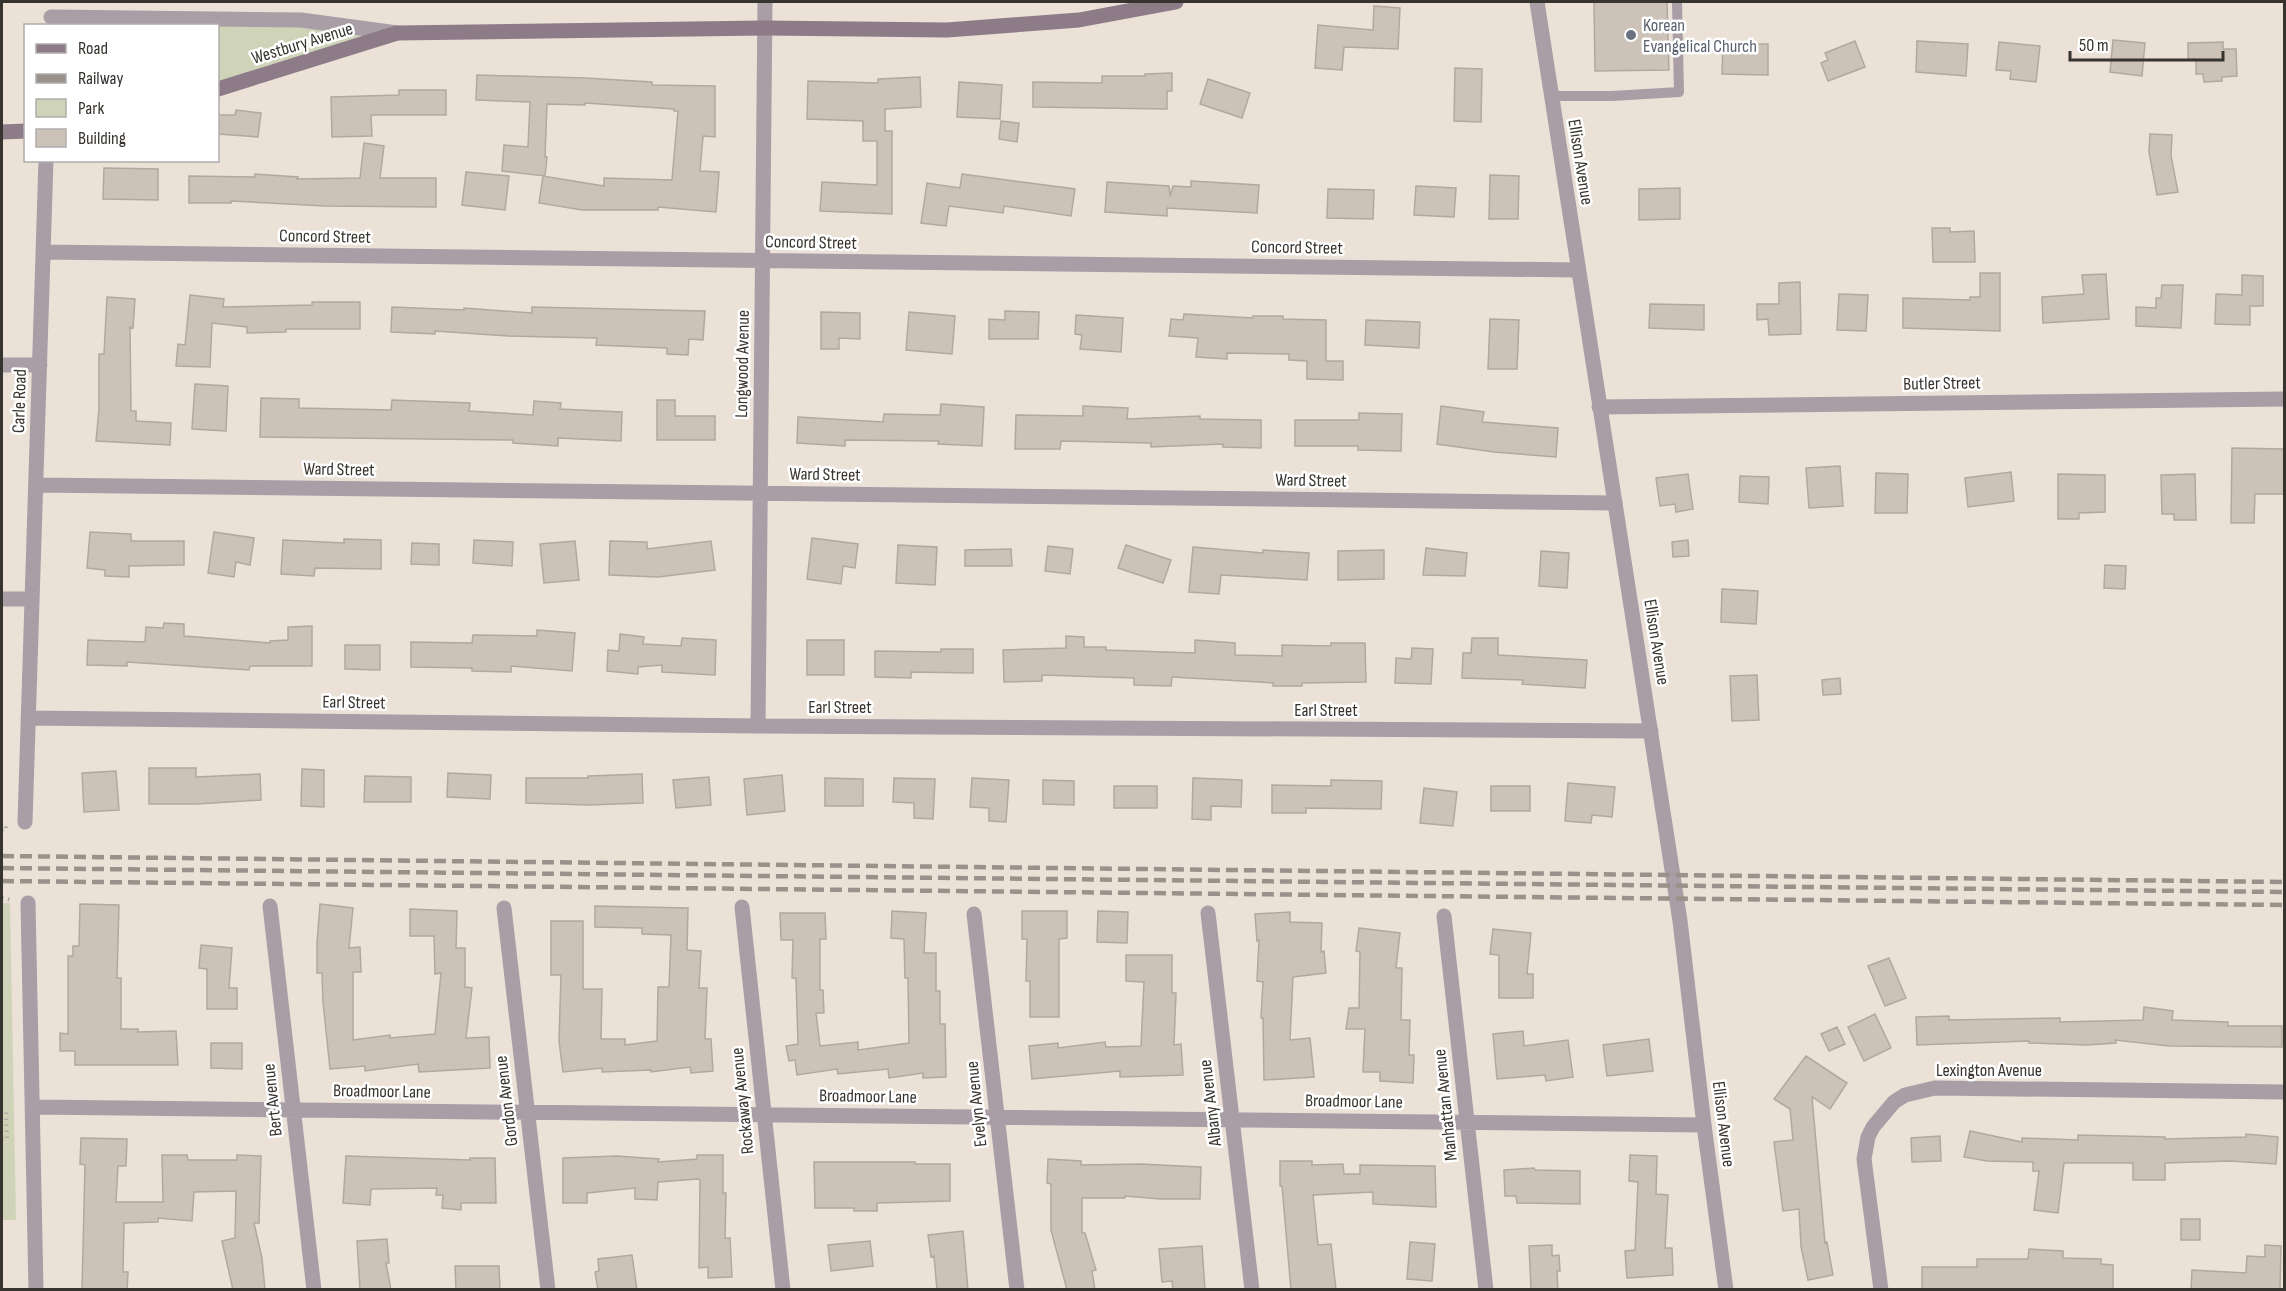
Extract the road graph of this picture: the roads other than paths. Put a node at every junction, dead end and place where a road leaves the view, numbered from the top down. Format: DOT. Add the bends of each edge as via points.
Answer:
graph roads {
  1 [pos="51,2"];
  2 [pos="765,2"];
  3 [pos="1176,2"];
  4 [pos="1537,2"];
  5 [pos="1677,2"];
  6 [pos="50,21"];
  7 [pos="765,27"];
  8 [pos="397,33"];
  9 [pos="219,89"];
  10 [pos="1551,96"];
  11 [pos="24,131"];
  12 [pos="2,132"];
  13 [pos="46,162"];
  14 [pos="43,252"];
  15 [pos="763,261"];
  16 [pos="1578,270"];
  17 [pos="2,365"];
  18 [pos="40,365"];
  19 [pos="2284,399"];
  20 [pos="1599,407"];
  21 [pos="36,485"];
  22 [pos="760,493"];
  23 [pos="1615,503"];
  24 [pos="2,599"];
  25 [pos="32,599"];
  26 [pos="28,718"];
  27 [pos="758,726"];
  28 [pos="1651,731"];
  29 [pos="25,822"];
  30 [pos="28,903"];
  31 [pos="270,906"];
  32 [pos="742,907"];
  33 [pos="504,908"];
  34 [pos="1208,913"];
  35 [pos="975,914"];
  36 [pos="1444,916"];
  37 [pos="2284,1092"];
  38 [pos="33,1107"];
  39 [pos="292,1110"];
  40 [pos="527,1113"];
  41 [pos="762,1115"];
  42 [pos="997,1117"];
  43 [pos="1232,1119"];
  44 [pos="1466,1122"];
  45 [pos="1704,1125"];
  46 [pos="36,1290"];
  47 [pos="314,1290"];
  48 [pos="548,1290"];
  49 [pos="783,1290"];
  50 [pos="1017,1290"];
  51 [pos="1252,1290"];
  52 [pos="1486,1290"];
  53 [pos="1725,1290"];
  54 [pos="1881,1290"];
  1 -- 6 [label="street"];
  2 -- 7 [label="street, Longwood Avenue"];
  3 -- 7 [label="main road, Westbury Avenue" via="1079,20 947,30"];
  4 -- 10 [label="street, Ellison Avenue"];
  5 -- 10 [label="lane" via="1679,92"];
  6 -- 8 [label="street, Westbury Avenue" via="301,20"];
  7 -- 8 [label="main road, Westbury Avenue"];
  7 -- 15 [label="street, Longwood Avenue"];
  8 -- 9 [label="main road, Westbury Avenue"];
  10 -- 16 [label="street, Ellison Avenue"];
  11 -- 12 [label="main road"];
  13 -- 14 [label="street, Carle Road"];
  14 -- 15 [label="street, Concord Street"];
  14 -- 18 [label="street, Carle Road"];
  15 -- 16 [label="street, Concord Street"];
  15 -- 22 [label="street, Longwood Avenue"];
  16 -- 20 [label="street, Ellison Avenue"];
  17 -- 18 [label="street"];
  18 -- 21 [label="street, Carle Road"];
  19 -- 20 [label="street, Butler Street"];
  20 -- 23 [label="street, Ellison Avenue"];
  21 -- 22 [label="street, Ward Street"];
  21 -- 25 [label="street, Carle Road"];
  22 -- 23 [label="street, Ward Street"];
  22 -- 27 [label="street, Longwood Avenue"];
  23 -- 28 [label="street, Ellison Avenue"];
  24 -- 25 [label="street"];
  25 -- 26 [label="street, Carle Road"];
  26 -- 27 [label="street, Earl Street"];
  26 -- 29 [label="street, Carle Road"];
  27 -- 28 [label="street, Earl Street"];
  28 -- 45 [label="street, Ellison Avenue" via="1680,921"];
  30 -- 38 [label="street"];
  31 -- 39 [label="street, Bert Avenue"];
  32 -- 41 [label="street, Rockaway Avenue"];
  33 -- 40 [label="street, Gordon Avenue"];
  34 -- 43 [label="street, Albany Avenue"];
  35 -- 42 [label="street, Evelyn Avenue"];
  36 -- 44 [label="street, Manhattan Avenue"];
  37 -- 54 [label="street, Lexington Avenue" via="1935,1088 1905,1095 1873,1127 1864,1159"];
  38 -- 39 [label="street, Broadmoor Lane"];
  38 -- 46 [label="street"];
  39 -- 40 [label="street, Broadmoor Lane"];
  39 -- 47 [label="street, Bert Avenue"];
  40 -- 41 [label="street, Broadmoor Lane"];
  40 -- 48 [label="street, Gordon Avenue"];
  41 -- 42 [label="street, Broadmoor Lane"];
  41 -- 49 [label="street, Rockaway Avenue"];
  42 -- 43 [label="street, Broadmoor Lane"];
  42 -- 50 [label="street, Evelyn Avenue"];
  43 -- 44 [label="street, Broadmoor Lane"];
  43 -- 51 [label="street, Albany Avenue"];
  44 -- 45 [label="street, Broadmoor Lane"];
  44 -- 52 [label="street, Manhattan Avenue"];
  45 -- 53 [label="street, Ellison Avenue"];
}
